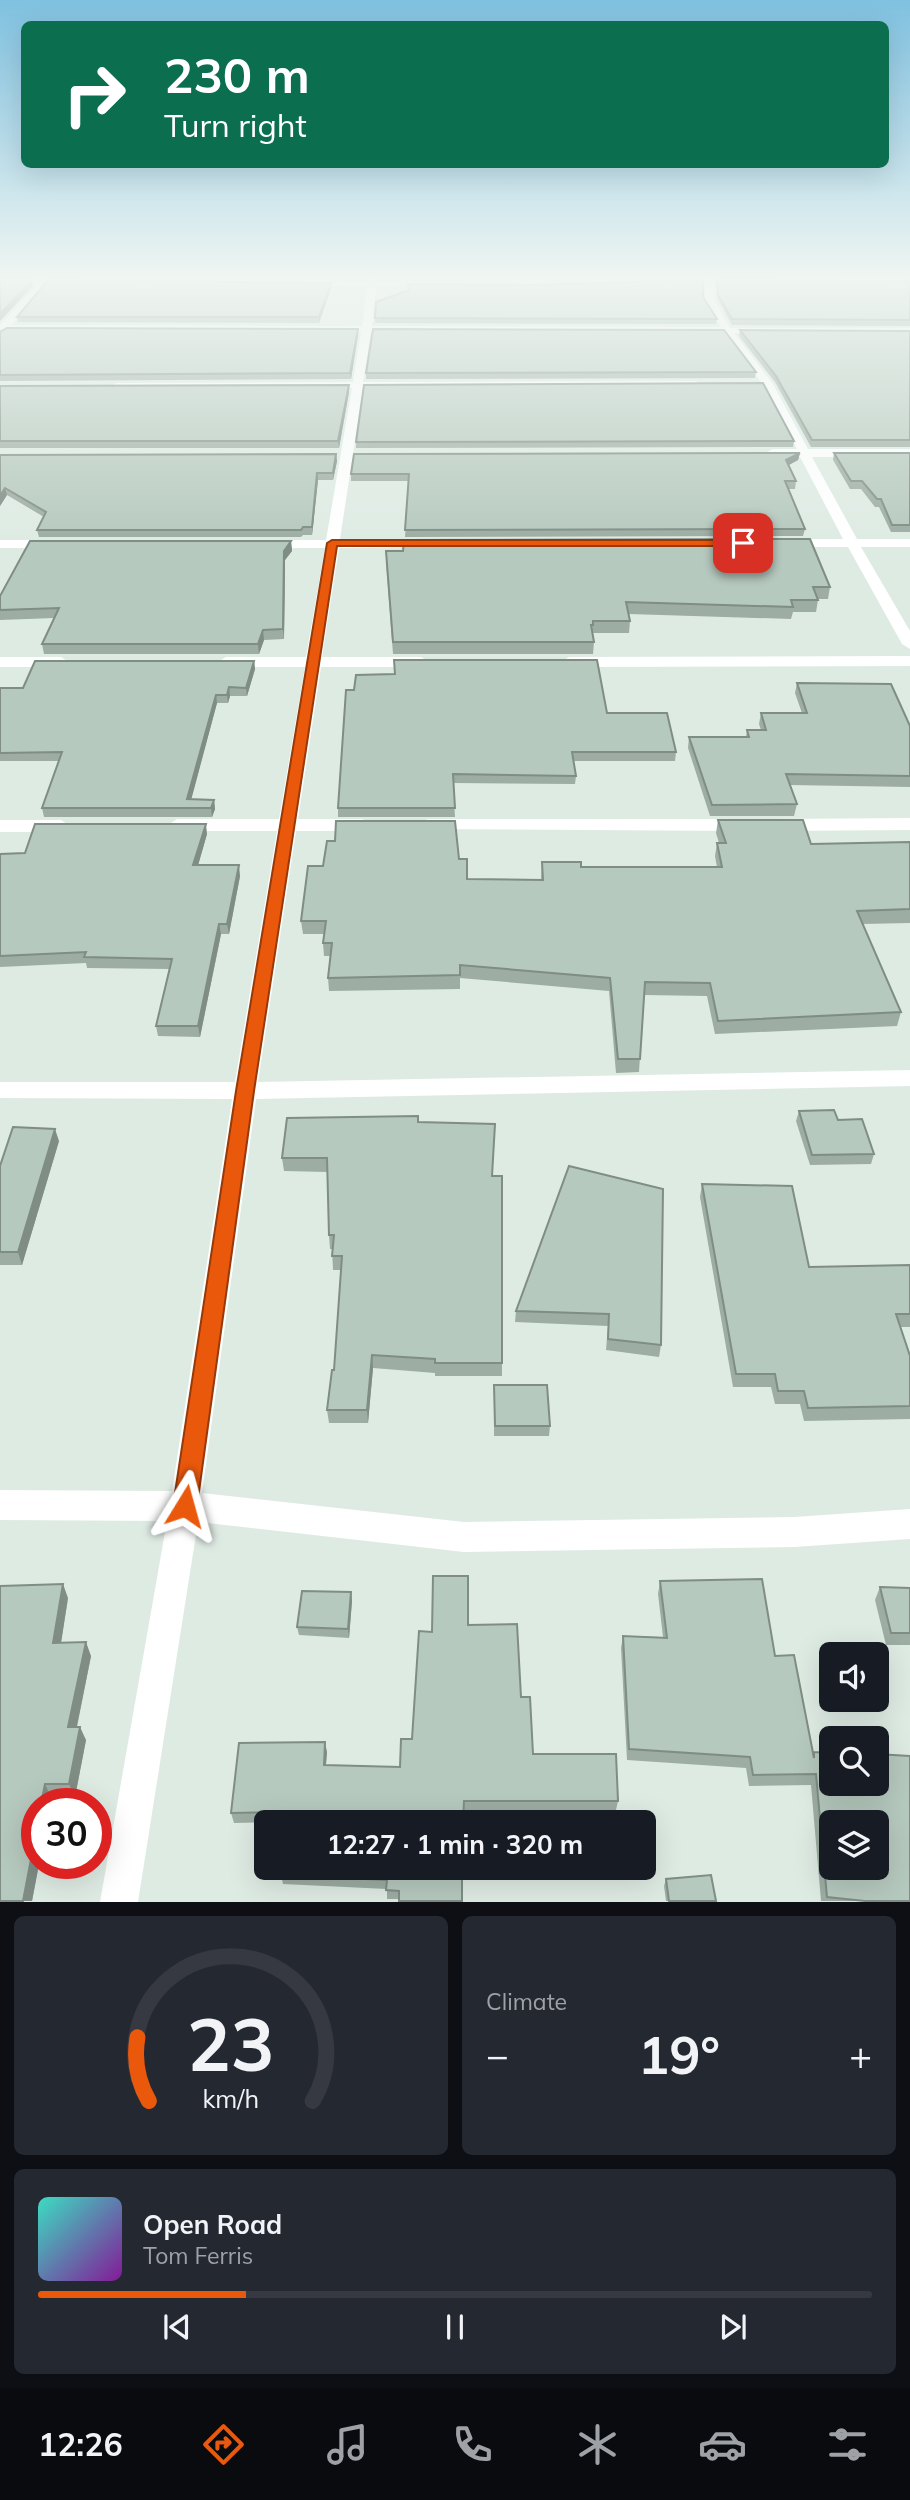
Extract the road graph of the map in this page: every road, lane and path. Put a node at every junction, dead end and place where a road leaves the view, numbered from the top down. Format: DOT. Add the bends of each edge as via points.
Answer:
graph roads {
  1 [pos="361,367"];
  2 [pos="755,367"];
  3 [pos="358,384"];
  4 [pos="713,384"];
  5 [pos="754,384"];
  6 [pos="768,384"];
  7 [pos="110,386"];
  8 [pos="764,453"];
  9 [pos="806,453"];
  10 [pos="910,453"];
  11 [pos="332,543"];
  12 [pos="442,543"];
  13 [pos="770,543"];
  14 [pos="852,543"];
  15 [pos="910,543"];
  16 [pos="0,544"];
  17 [pos="69,544"];
  18 [pos="249,544"];
  19 [pos="910,644"];
  20 [pos="910,661"];
  21 [pos="82,662"];
  22 [pos="204,662"];
  23 [pos="313,662"];
  24 [pos="438,662"];
  25 [pos="549,662"];
  26 [pos="0,663"];
  27 [pos="910,824"];
  28 [pos="82,825"];
  29 [pos="164,825"];
  30 [pos="287,825"];
  31 [pos="384,825"];
  32 [pos="412,825"];
  33 [pos="0,826"];
  34 [pos="910,1078"];
  35 [pos="0,1090"];
  36 [pos="245,1091"];
  37 [pos="0,1505"];
  38 [pos="185,1506"];
  39 [pos="910,1524"];
  40 [pos="119,1902"];
  1 -- 3 [label="street"];
  2 -- 6 [label="street"];
  3 -- 4 [label="street"];
  3 -- 7 [label="street"];
  3 -- 11 [label="street"];
  5 -- 6 [label="street"];
  6 -- 9 [label="street"];
  8 -- 9 [label="street"];
  9 -- 10 [label="street"];
  9 -- 14 [label="street"];
  11 -- 12 [label="street"];
  11 -- 18 [label="street"];
  11 -- 23 [label="street"];
  13 -- 14 [label="street"];
  14 -- 15 [label="street"];
  14 -- 19 [label="street"];
  16 -- 17 [label="street"];
  20 -- 25 [label="street"];
  21 -- 26 [label="street"];
  22 -- 23 [label="street"];
  23 -- 24 [label="street"];
  23 -- 30 [label="street"];
  27 -- 32 [label="street"];
  28 -- 33 [label="street"];
  29 -- 30 [label="street"];
  30 -- 31 [label="street"];
  30 -- 36 [label="street"];
  34 -- 36 [label="street"];
  35 -- 36 [label="street"];
  36 -- 38 [label="street"];
  37 -- 38 [label="street"];
  38 -- 39 [label="street" via="464,1538 794,1532"];
  38 -- 40 [label="street"];
}
